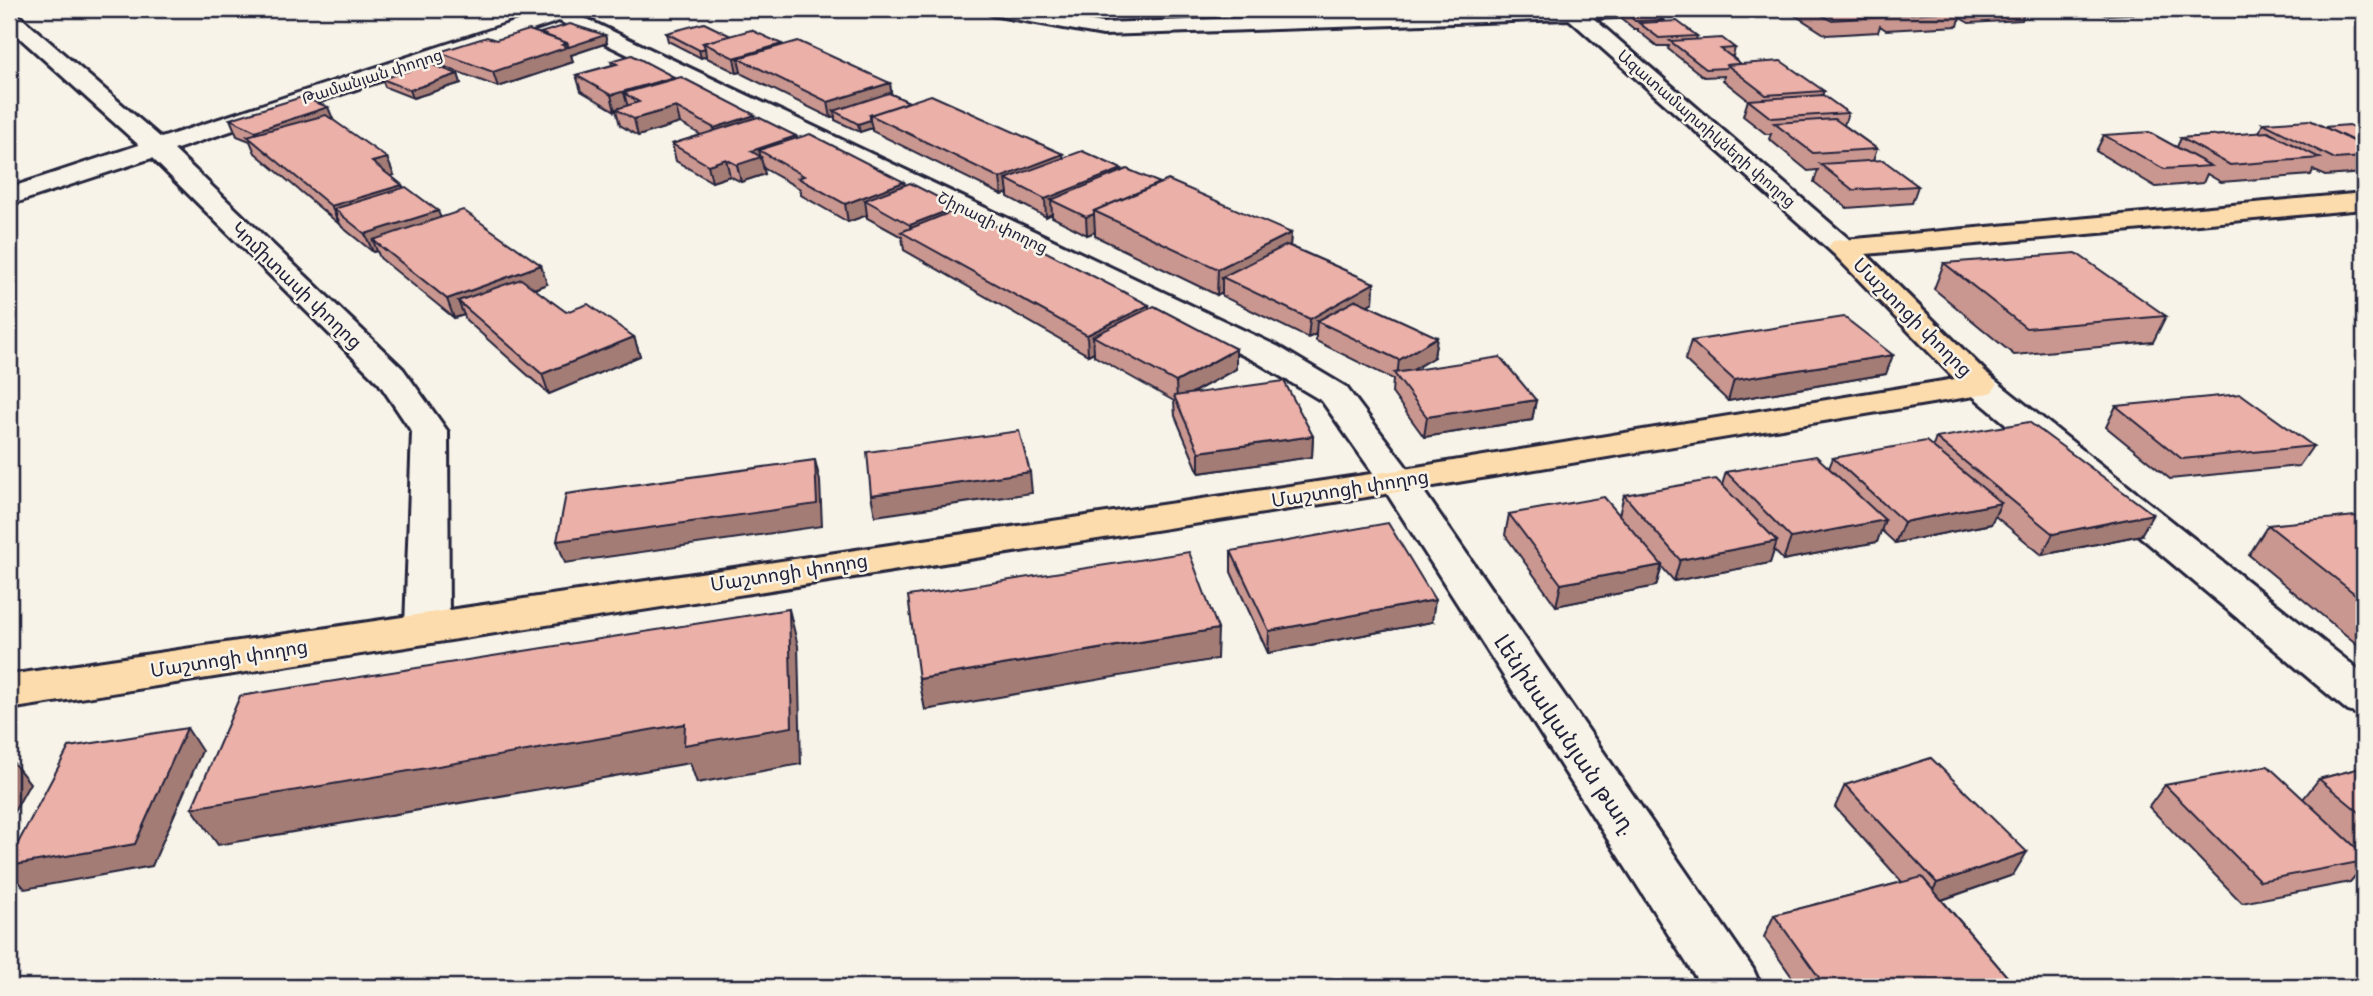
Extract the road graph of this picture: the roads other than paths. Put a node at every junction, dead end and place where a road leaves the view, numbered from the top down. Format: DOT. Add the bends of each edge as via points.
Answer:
graph roads {
  1 [pos="992,9"];
  2 [pos="1671,9"];
  3 [pos="562,10"];
  4 [pos="1573,11"];
  5 [pos="9,17"];
  6 [pos="157,148"];
  7 [pos="9,197"];
  8 [pos="2364,201"];
  9 [pos="1843,247"];
  10 [pos="1980,385"];
  11 [pos="1398,481"];
  12 [pos="427,627"];
  13 [pos="9,692"];
  14 [pos="2364,699"];
  15 [pos="1733,987"];
  1 -- 4 [label="street" via="1103,29"];
  2 -- 4 [label="street"];
  3 -- 6 [label="street, Թամանյան փողոց"];
  3 -- 11 [label="street, Շիրազի փողոց" via="1267,354 1334,394"];
  4 -- 9 [label="street, Ազատամարտիկների փողոց"];
  5 -- 6 [label="street, Կոմիտասի փողոց"];
  6 -- 7 [label="street, Թամանյան փողոց"];
  6 -- 12 [label="street, Կոմիտասի փողոց" via="391,376 430,432"];
  8 -- 9 [label="main road, Մաշտոցի փողոց"];
  9 -- 10 [label="main road, Մաշտոցի փողոց"];
  10 -- 11 [label="main road, Մաշտոցի փողոց"];
  10 -- 14 [label="street"];
  11 -- 12 [label="main road, Մաշտոցի փողոց"];
  11 -- 15 [label="street, Լենինականյան թաղ."];
  12 -- 13 [label="main road, Մաշտոցի փողոց"];
}
